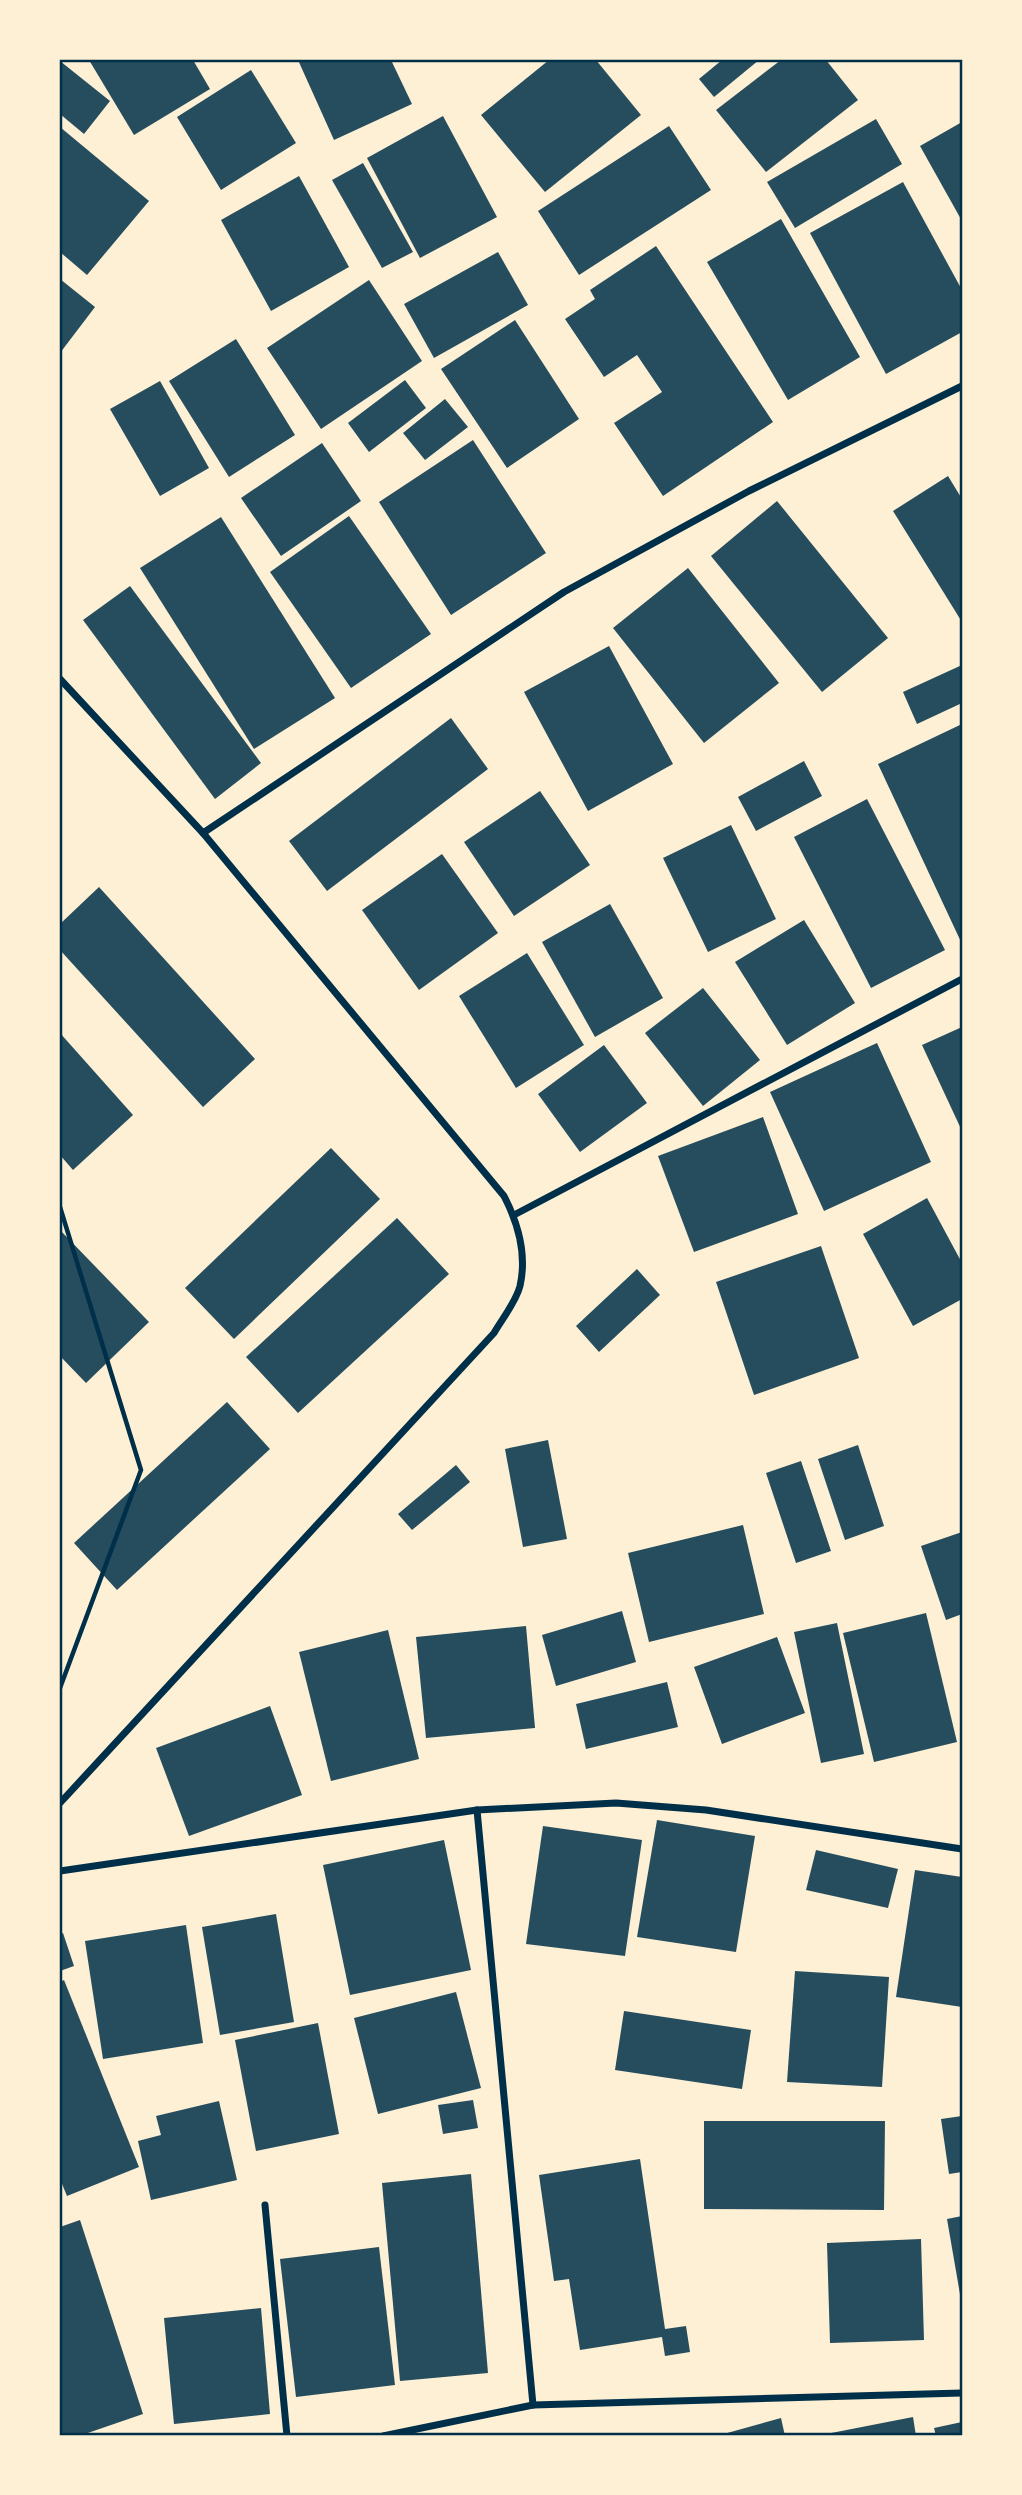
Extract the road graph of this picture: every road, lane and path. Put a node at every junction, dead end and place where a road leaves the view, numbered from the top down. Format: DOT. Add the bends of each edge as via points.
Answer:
graph roads {
  1 [pos="962,386"];
  2 [pos="60,679"];
  3 [pos="203,833"];
  4 [pos="962,979"];
  5 [pos="60,1207"];
  6 [pos="514,1215"];
  7 [pos="60,1688"];
  8 [pos="60,1803"];
  9 [pos="477,1810"];
  10 [pos="962,1849"];
  11 [pos="60,1871"];
  12 [pos="265,2205"];
  13 [pos="962,2393"];
  14 [pos="533,2405"];
  15 [pos="287,2435"];
  16 [pos="383,2435"];
  1 -- 3 [label="street" via="749,491 564,592"];
  2 -- 3 [label="street"];
  3 -- 6 [label="street" via="504,1196"];
  4 -- 6 [label="street"];
  5 -- 7 [label="path" via="141,1470"];
  6 -- 8 [label="street" via="523,1253 519,1287 494,1334"];
  9 -- 10 [label="street" via="616,1803 706,1810"];
  9 -- 11 [label="street"];
  9 -- 14 [label="street"];
  12 -- 15 [label="street"];
  13 -- 14 [label="street"];
  14 -- 16 [label="street"];
}
